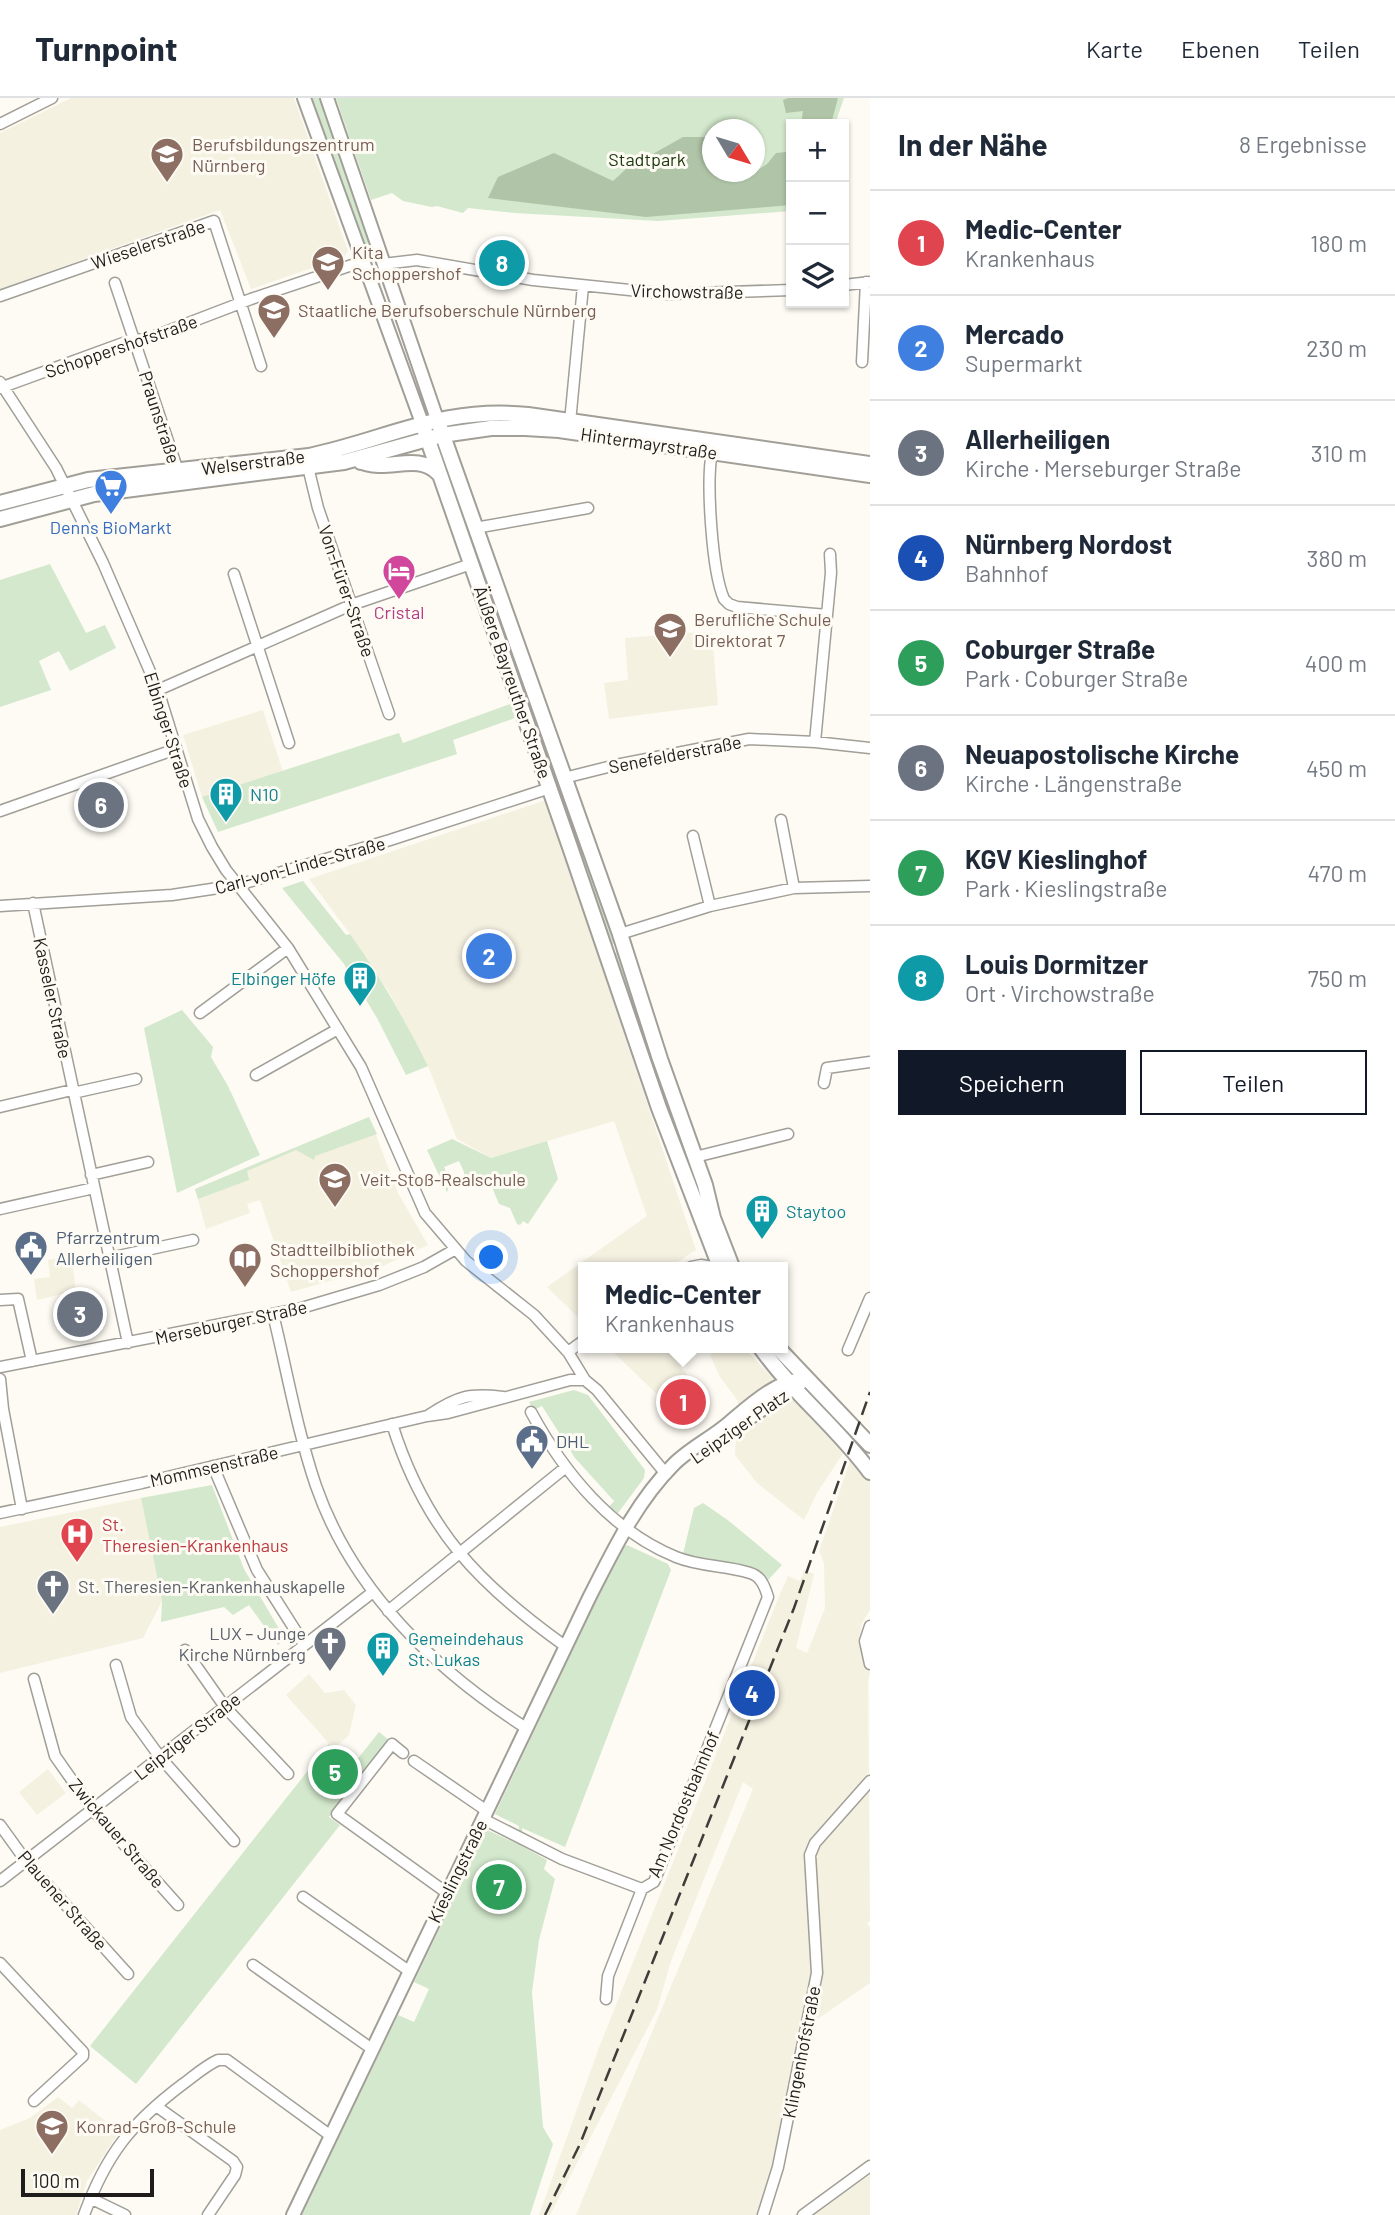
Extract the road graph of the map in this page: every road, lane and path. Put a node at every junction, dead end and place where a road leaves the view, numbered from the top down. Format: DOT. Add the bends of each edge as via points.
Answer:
graph roads {
  1 [pos="52,98"];
  2 [pos="304,98"];
  3 [pos="327,98"];
  4 [pos="0,124"];
  5 [pos="364,261"];
  6 [pos="383,264"];
  7 [pos="868,282"];
  8 [pos="115,283"];
  9 [pos="849,284"];
  10 [pos="583,286"];
  11 [pos="786,290"];
  12 [pos="0,296"];
  13 [pos="241,303"];
  14 [pos="134,339"];
  15 [pos="862,362"];
  16 [pos="261,366"];
  17 [pos="1,386"];
  18 [pos="437,419"];
  19 [pos="570,422"];
  20 [pos="422,423"];
  21 [pos="442,435"];
  22 [pos="427,438"];
  23 [pos="712,452"];
  24 [pos="352,461"];
  25 [pos="870,464"];
  26 [pos="308,467"];
  27 [pos="178,471"];
  28 [pos="438,473"];
  29 [pos="870,475"];
  30 [pos="64,485"];
  31 [pos="71,499"];
  32 [pos="0,503"];
  33 [pos="588,508"];
  34 [pos="0,519"];
  35 [pos="475,528"];
  36 [pos="830,554"];
  37 [pos="471,564"];
  38 [pos="234,574"];
  39 [pos="351,605"];
  40 [pos="505,611"];
  41 [pos="489,614"];
  42 [pos="827,615"];
  43 [pos="257,646"];
  44 [pos="158,690"];
  45 [pos="389,713"];
  46 [pos="815,742"];
  47 [pos="289,743"];
  48 [pos="870,748"];
  49 [pos="176,749"];
  50 [pos="564,778"];
  51 [pos="550,788"];
  52 [pos="0,811"];
  53 [pos="781,820"];
  54 [pos="693,836"];
  55 [pos="238,885"];
  56 [pos="870,886"];
  57 [pos="794,888"];
  58 [pos="33,903"];
  59 [pos="0,906"];
  60 [pos="710,906"];
  61 [pos="620,934"];
  62 [pos="288,948"];
  63 [pos="200,1013"];
  64 [pos="338,1029"];
  65 [pos="870,1062"];
  66 [pos="256,1074"];
  67 [pos="136,1079"];
  68 [pos="824,1083"];
  69 [pos="73,1092"];
  70 [pos="0,1107"];
  71 [pos="788,1134"];
  72 [pos="695,1157"];
  73 [pos="148,1162"];
  74 [pos="90,1175"];
  75 [pos="94,1188"];
  76 [pos="0,1209"];
  77 [pos="193,1240"];
  78 [pos="454,1250"];
  79 [pos="109,1258"];
  80 [pos="718,1262"];
  81 [pos="730,1262"];
  82 [pos="870,1298"];
  83 [pos="0,1300"];
  84 [pos="273,1314"];
  85 [pos="128,1343"];
  86 [pos="578,1345"];
  87 [pos="848,1350"];
  88 [pos="568,1352"];
  89 [pos="765,1353"];
  90 [pos="783,1353"];
  91 [pos="32,1361"];
  92 [pos="0,1367"];
  93 [pos="0,1379"];
  94 [pos="807,1379"];
  95 [pos="585,1380"];
  96 [pos="790,1385"];
  97 [pos="2,1409"];
  98 [pos="531,1412"];
  99 [pos="392,1424"];
  100 [pos="304,1445"];
  101 [pos="870,1445"];
  102 [pos="213,1466"];
  103 [pos="566,1467"];
  104 [pos="870,1472"];
  105 [pos="666,1474"];
  106 [pos="22,1509"];
  107 [pos="0,1513"];
  108 [pos="625,1529"];
  109 [pos="459,1553"];
  110 [pos="373,1592"];
  111 [pos="388,1611"];
  112 [pos="870,1626"];
  113 [pos="304,1644"];
  114 [pos="565,1646"];
  115 [pos="185,1650"];
  116 [pos="870,1664"];
  117 [pos="116,1665"];
  118 [pos="34,1679"];
  119 [pos="225,1707"];
  120 [pos="526,1728"];
  121 [pos="403,1753"];
  122 [pos="160,1757"];
  123 [pos="414,1761"];
  124 [pos="288,1774"];
  125 [pos="870,1781"];
  126 [pos="93,1810"];
  127 [pos="485,1815"];
  128 [pos="0,1825"];
  129 [pos="234,1840"];
  130 [pos="26,1861"];
  131 [pos="0,1881"];
  132 [pos="642,1889"];
  133 [pos="447,1893"];
  134 [pos="303,1896"];
  135 [pos="178,1905"];
  136 [pos="0,1963"];
  137 [pos="253,1965"];
  138 [pos="409,1971"];
  139 [pos="128,1974"];
  140 [pos="606,1999"];
  141 [pos="372,2049"];
  142 [pos="34,2101"];
  143 [pos="156,2106"];
  144 [pos="331,2136"];
  145 [pos="870,2166"];
  146 [pos="90,2198"];
  147 [pos="84,2215"];
  148 [pos="125,2215"];
  149 [pos="208,2215"];
  150 [pos="293,2215"];
  151 [pos="764,2215"];
  152 [pos="803,2215"];
  1 -- 4 [label="street"];
  2 -- 5 [label="street, Äußere Bayreuther Straße"];
  3 -- 6 [label="street, Äußere Bayreuther Straße"];
  5 -- 13 [label="street, Schoppershofstraße"];
  5 -- 20 [label="street, Äußere Bayreuther Straße"];
  6 -- 10 [label="street, Virchowstraße" via="417,260"];
  6 -- 18 [label="street, Äußere Bayreuther Straße"];
  7 -- 9 [label="street"];
  7 -- 15 [label="street"];
  8 -- 14 [label="street, Praunstraße"];
  10 -- 11 [label="street, Virchowstraße" via="668,294"];
  10 -- 19 [label="street"];
  12 -- 13 [label="street, Wieselerstraße" via="215,221"];
  13 -- 14 [label="street, Schoppershofstraße" via="144,340"];
  13 -- 16 [label="street"];
  14 -- 17 [label="street, Schoppershofstraße"];
  14 -- 27 [label="street, Praunstraße"];
  17 -- 30 [label="street"];
  18 -- 19 [label="main road, Hintermayrstraße" via="499,413"];
  18 -- 20 [label="main road, Welserstraße"];
  18 -- 21 [label="main road, Äußere Bayreuther Straße"];
  19 -- 25 [label="main road, Hintermayrstraße"];
  20 -- 22 [label="main road, Äußere Bayreuther Straße"];
  20 -- 27 [label="main road, Welserstraße" via="309,456"];
  21 -- 22 [label="main road, Hintermayrstraße"];
  21 -- 23 [label="main road, Hintermayrstraße" via="536,428"];
  21 -- 35 [label="main road, Äußere Bayreuther Straße"];
  22 -- 24 [label="main road, Welserstraße"];
  22 -- 28 [label="main road, Äußere Bayreuther Straße"];
  23 -- 29 [label="main road, Hintermayrstraße"];
  23 -- 42 [label="street" via="713,543 724,600 737,607"];
  24 -- 26 [label="main road, Welserstraße"];
  24 -- 28 [label="main road" via="419,463"];
  26 -- 31 [label="main road, Welserstraße"];
  26 -- 39 [label="street, Von-Fürer-Straße"];
  27 -- 30 [label="main road, Welserstraße"];
  28 -- 37 [label="main road, Äußere Bayreuther Straße"];
  30 -- 31 [label="street"];
  30 -- 32 [label="main road, Welserstraße"];
  31 -- 34 [label="main road, Welserstraße"];
  31 -- 44 [label="street, Elbinger Straße"];
  33 -- 35 [label="street"];
  35 -- 40 [label="main road, Äußere Bayreuther Straße"];
  36 -- 42 [label="street"];
  37 -- 39 [label="street"];
  37 -- 41 [label="main road, Äußere Bayreuther Straße"];
  38 -- 43 [label="street"];
  39 -- 43 [label="street"];
  39 -- 45 [label="street, Von-Fürer-Straße"];
  40 -- 41 [label="main road" via="498,608"];
  40 -- 50 [label="main road, Äußere Bayreuther Straße"];
  41 -- 51 [label="main road, Äußere Bayreuther Straße"];
  42 -- 46 [label="street"];
  43 -- 44 [label="street"];
  43 -- 47 [label="street"];
  44 -- 49 [label="street, Elbinger Straße"];
  46 -- 48 [label="street, Senefelderstraße"];
  46 -- 50 [label="street, Senefelderstraße" via="748,739"];
  49 -- 52 [label="street"];
  49 -- 55 [label="street, Elbinger Straße" via="200,825"];
  50 -- 61 [label="main road, Äußere Bayreuther Straße"];
  51 -- 55 [label="street, Carl-von-Linde-Straße"];
  51 -- 80 [label="main road, Äußere Bayreuther Straße" via="659,1108"];
  53 -- 57 [label="street"];
  54 -- 60 [label="street"];
  55 -- 58 [label="street, Carl-von-Linde-Straße"];
  55 -- 62 [label="street, Elbinger Straße"];
  56 -- 57 [label="street"];
  57 -- 60 [label="street"];
  58 -- 59 [label="street, Carl-von-Linde-Straße"];
  58 -- 69 [label="street, Kasseler Straße"];
  60 -- 61 [label="street"];
  61 -- 72 [label="main road, Äußere Bayreuther Straße"];
  62 -- 63 [label="street"];
  62 -- 64 [label="street, Elbinger Straße"];
  64 -- 66 [label="street"];
  64 -- 78 [label="street, Elbinger Straße" via="374,1092 425,1213"];
  65 -- 68 [label="street" via="827,1068"];
  67 -- 69 [label="street"];
  69 -- 70 [label="street"];
  69 -- 74 [label="street, Kasseler Straße"];
  71 -- 72 [label="street"];
  72 -- 81 [label="main road, Äußere Bayreuther Straße"];
  73 -- 74 [label="street"];
  74 -- 75 [label="street, Kasseler Straße"];
  75 -- 76 [label="street"];
  75 -- 79 [label="street, Kasseler Straße"];
  77 -- 79 [label="street"];
  78 -- 84 [label="street, Merseburger Straße" via="379,1285"];
  78 -- 88 [label="street, Elbinger Straße" via="527,1308"];
  79 -- 85 [label="street, Kasseler Straße"];
  82 -- 87 [label="street"];
  83 -- 91 [label="street" via="18,1299"];
  84 -- 85 [label="street, Merseburger Straße"];
  84 -- 100 [label="street"];
  85 -- 91 [label="street, Merseburger Straße"];
  86 -- 88 [label="street"];
  88 -- 95 [label="street"];
  89 -- 96 [label="main road"];
  90 -- 94 [label="main road"];
  91 -- 92 [label="street, Merseburger Straße"];
  93 -- 97 [label="street"];
  94 -- 96 [label="street, Leipziger Platz"];
  94 -- 101 [label="main road"];
  95 -- 99 [label="street, Mommsenstraße" via="507,1397 476,1394 453,1400 427,1416"];
  95 -- 105 [label="street"];
  96 -- 104 [label="main road"];
  96 -- 105 [label="street, Leipziger Platz" via="761,1398 675,1462"];
  97 -- 106 [label="street"];
  98 -- 103 [label="street"];
  99 -- 100 [label="street, Mommsenstraße"];
  99 -- 109 [label="street" via="415,1486"];
  100 -- 102 [label="street, Mommsenstraße"];
  100 -- 110 [label="street" via="332,1523"];
  102 -- 106 [label="street, Mommsenstraße"];
  102 -- 113 [label="street" via="257,1570"];
  103 -- 108 [label="street"];
  103 -- 109 [label="street"];
  105 -- 108 [label="street, Leipziger Platz"];
  106 -- 107 [label="street, Mommsenstraße"];
  108 -- 114 [label="street, Kieslingstraße"];
  108 -- 132 [label="street, Am Nordostbahnhof" via="680,1559 751,1573 768,1597 654,1882"];
  109 -- 111 [label="street"];
  109 -- 114 [label="street" via="507,1603"];
  110 -- 111 [label="street"];
  110 -- 113 [label="street, Leipziger Straße"];
  111 -- 120 [label="street" via="456,1678"];
  112 -- 116 [label="street" via="865,1641"];
  113 -- 119 [label="street, Leipziger Straße"];
  114 -- 120 [label="street, Kieslingstraße"];
  115 -- 119 [label="street"];
  117 -- 122 [label="street" via="131,1717"];
  118 -- 126 [label="street, Zwickauer Straße" via="55,1756"];
  119 -- 122 [label="street, Leipziger Straße"];
  119 -- 124 [label="street"];
  120 -- 127 [label="street, Kieslingstraße"];
  121 -- 133 [label="street" via="392,1744 337,1815"];
  122 -- 126 [label="street, Leipziger Straße"];
  122 -- 129 [label="street"];
  123 -- 127 [label="street, Am Nordostbahnhof"];
  125 -- 151 [label="street, Klingenhofstraße" via="815,1843 810,1855 817,1973"];
  126 -- 130 [label="street, Leipziger Straße"];
  126 -- 135 [label="street, Zwickauer Straße"];
  127 -- 132 [label="street, Am Nordostbahnhof" via="562,1859"];
  127 -- 133 [label="street, Kieslingstraße"];
  128 -- 130 [label="street, Plauener Straße"];
  130 -- 131 [label="street, Leipziger Straße"];
  130 -- 139 [label="street, Plauener Straße"];
  132 -- 140 [label="street, Am Nordostbahnhof" via="608,1976"];
  133 -- 138 [label="street, Kieslingstraße"];
  134 -- 138 [label="street"];
  136 -- 142 [label="street" via="83,2052"];
  137 -- 141 [label="street"];
  138 -- 141 [label="street, Kieslingstraße"];
  141 -- 144 [label="street, Kieslingstraße"];
  143 -- 144 [label="street" via="212,2062 224,2060"];
  143 -- 146 [label="street" via="118,2145"];
  143 -- 149 [label="street" via="237,2168"];
  144 -- 150 [label="street, Kieslingstraße"];
  145 -- 152 [label="street"];
  146 -- 147 [label="street"];
  146 -- 148 [label="street"];
}
